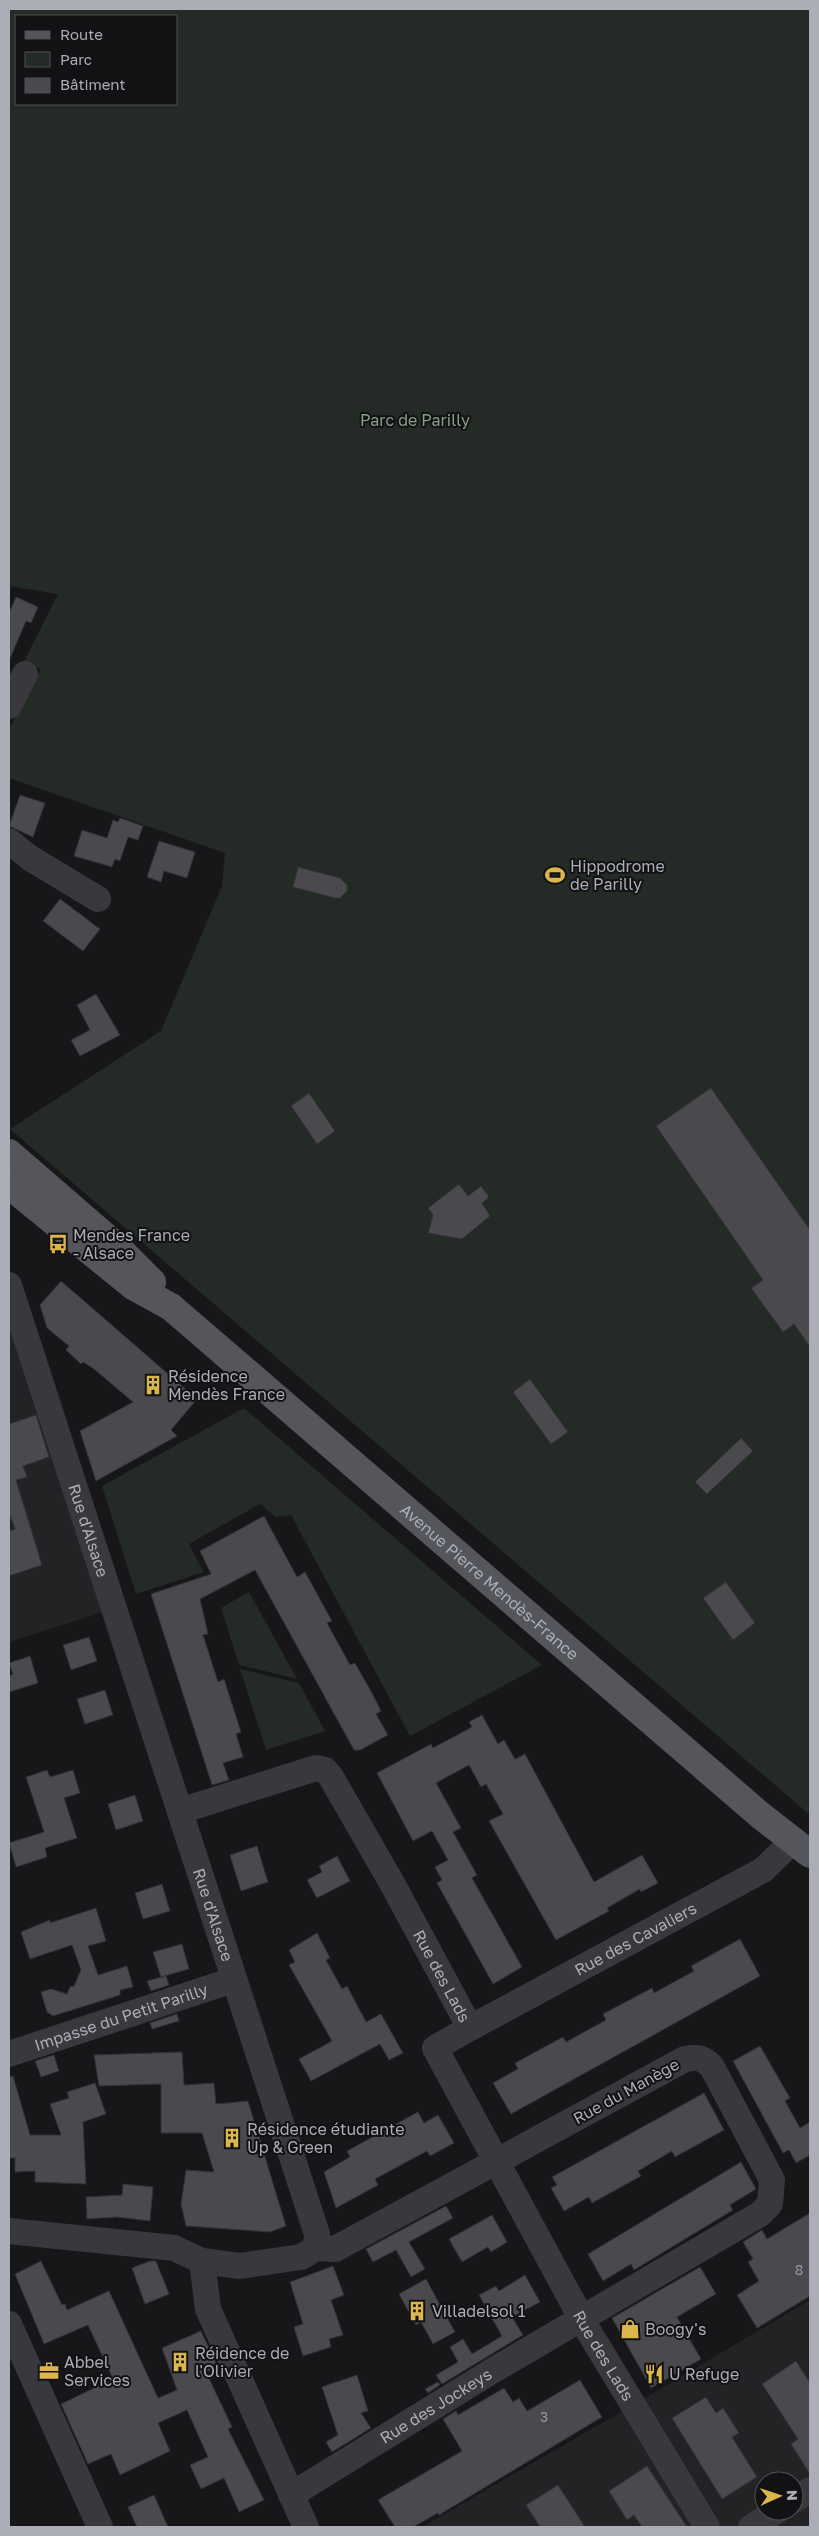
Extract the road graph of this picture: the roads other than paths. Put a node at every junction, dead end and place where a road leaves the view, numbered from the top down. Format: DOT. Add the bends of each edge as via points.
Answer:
graph roads {
  1 [pos="25,674"];
  2 [pos="9,706"];
  3 [pos="9,841"];
  4 [pos="98,898"];
  5 [pos="9,1152"];
  6 [pos="9,1185"];
  7 [pos="140,1280"];
  8 [pos="9,1285"];
  9 [pos="180,1811"];
  10 [pos="802,1847"];
  11 [pos="233,1980"];
  12 [pos="470,2028"];
  13 [pos="9,2054"];
  14 [pos="495,2162"];
  15 [pos="9,2231"];
  16 [pos="316,2248"];
  17 [pos="202,2261"];
  18 [pos="583,2318"];
  19 [pos="9,2324"];
  20 [pos="291,2495"];
  21 [pos="100,2527"];
  22 [pos="306,2527"];
  23 [pos="707,2527"];
  1 -- 2 [label="street"];
  3 -- 4 [label="street" via="30,858"];
  5 -- 7 [label="main road"];
  6 -- 7 [label="main road"];
  7 -- 10 [label="main road, Avenue Pierre Mendès-France" via="760,1815"];
  8 -- 9 [label="street, Rue d'Alsace"];
  9 -- 11 [label="street, Rue d'Alsace"];
  9 -- 12 [label="street, Rue des Lads" via="316,1768 325,1770 393,1885"];
  10 -- 12 [label="street, Rue des Cavaliers"];
  11 -- 13 [label="street, Impasse du Petit Parilly"];
  11 -- 16 [label="street, Rue d'Alsace" via="317,2234"];
  12 -- 14 [label="street, Rue des Lads" via="435,2048"];
  14 -- 16 [label="street, Rue du Manège" via="335,2249"];
  14 -- 18 [label="street, Rue des Lads"];
  14 -- 18 [label="street, Rue du Manège" via="685,2059 705,2059 712,2067 772,2180 770,2204 760,2214"];
  15 -- 17 [label="street" via="174,2248"];
  16 -- 17 [label="street" via="301,2257 240,2266"];
  17 -- 20 [label="street" via="208,2308"];
  18 -- 20 [label="street, Rue des Jockeys"];
  18 -- 23 [label="street, Rue des Lads"];
  19 -- 21 [label="street"];
  20 -- 22 [label="street"];
}
